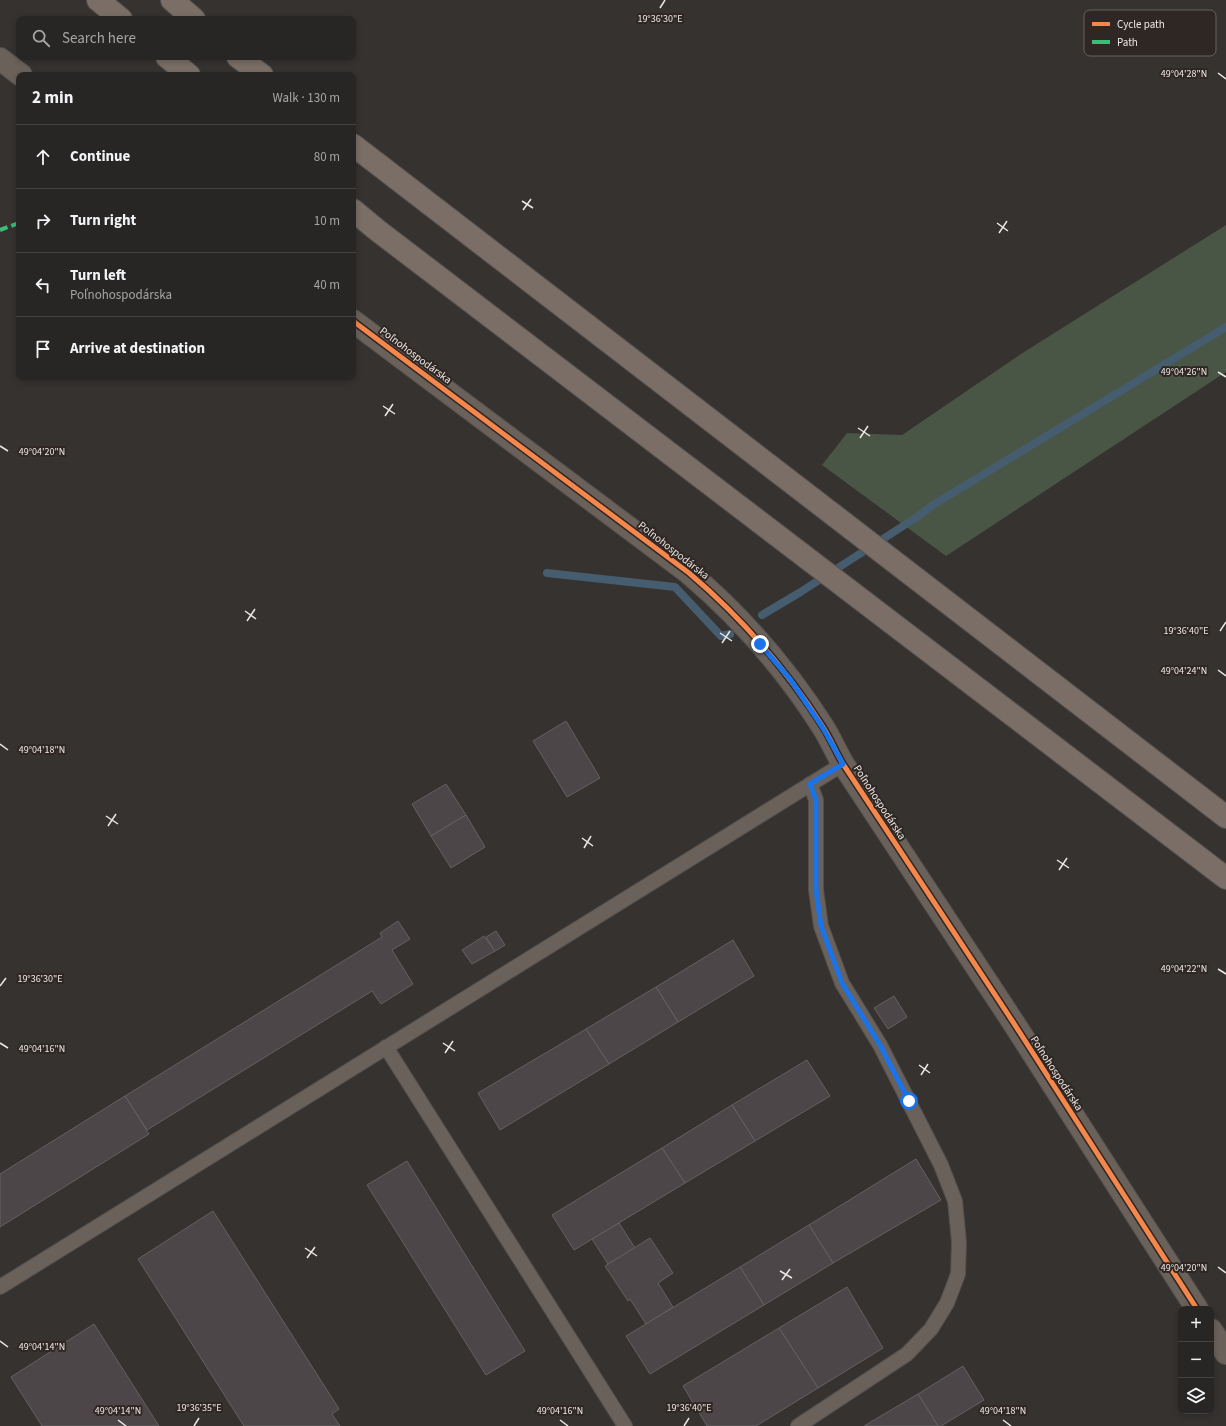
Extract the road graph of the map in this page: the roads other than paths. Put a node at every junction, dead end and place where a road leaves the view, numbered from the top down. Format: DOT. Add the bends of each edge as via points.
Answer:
graph roads {
  1 [pos="98,0"];
  2 [pos="172,0"];
  3 [pos="117,16"];
  4 [pos="191,16"];
  5 [pos="0,59"];
  6 [pos="171,60"];
  7 [pos="242,60"];
  8 [pos="17,72"];
  9 [pos="185,72"];
  10 [pos="258,72"];
  11 [pos="356,147"];
  12 [pos="356,212"];
  13 [pos="356,323"];
  14 [pos="843,764"];
  15 [pos="810,784"];
  16 [pos="1226,817"];
  17 [pos="1226,878"];
  18 [pos="386,1047"];
  19 [pos="0,1287"];
  20 [pos="1195,1306"];
  21 [pos="1214,1335"];
  22 [pos="1226,1353"];
  23 [pos="625,1426"];
  24 [pos="798,1426"];
  1 -- 3 [label="highway"];
  2 -- 4 [label="highway"];
  5 -- 8 [label="street"];
  6 -- 9 [label="highway"];
  7 -- 10 [label="highway"];
  11 -- 16 [label="highway"];
  12 -- 17 [label="highway"];
  13 -- 14 [label="street, Poľnohospodárska" via="689,573 716,596 790,679 823,728"];
  14 -- 15 [label="lane"];
  14 -- 20 [label="street, Poľnohospodárska" via="1017,1028"];
  15 -- 18 [label="lane"];
  15 -- 24 [label="lane" via="816,800 816,890 821,926 842,983 880,1045 941,1165 955,1201 959,1242 958,1274 947,1303 931,1329 908,1354"];
  18 -- 19 [label="lane"];
  18 -- 23 [label="lane"];
  21 -- 22 [label="street"];
}
